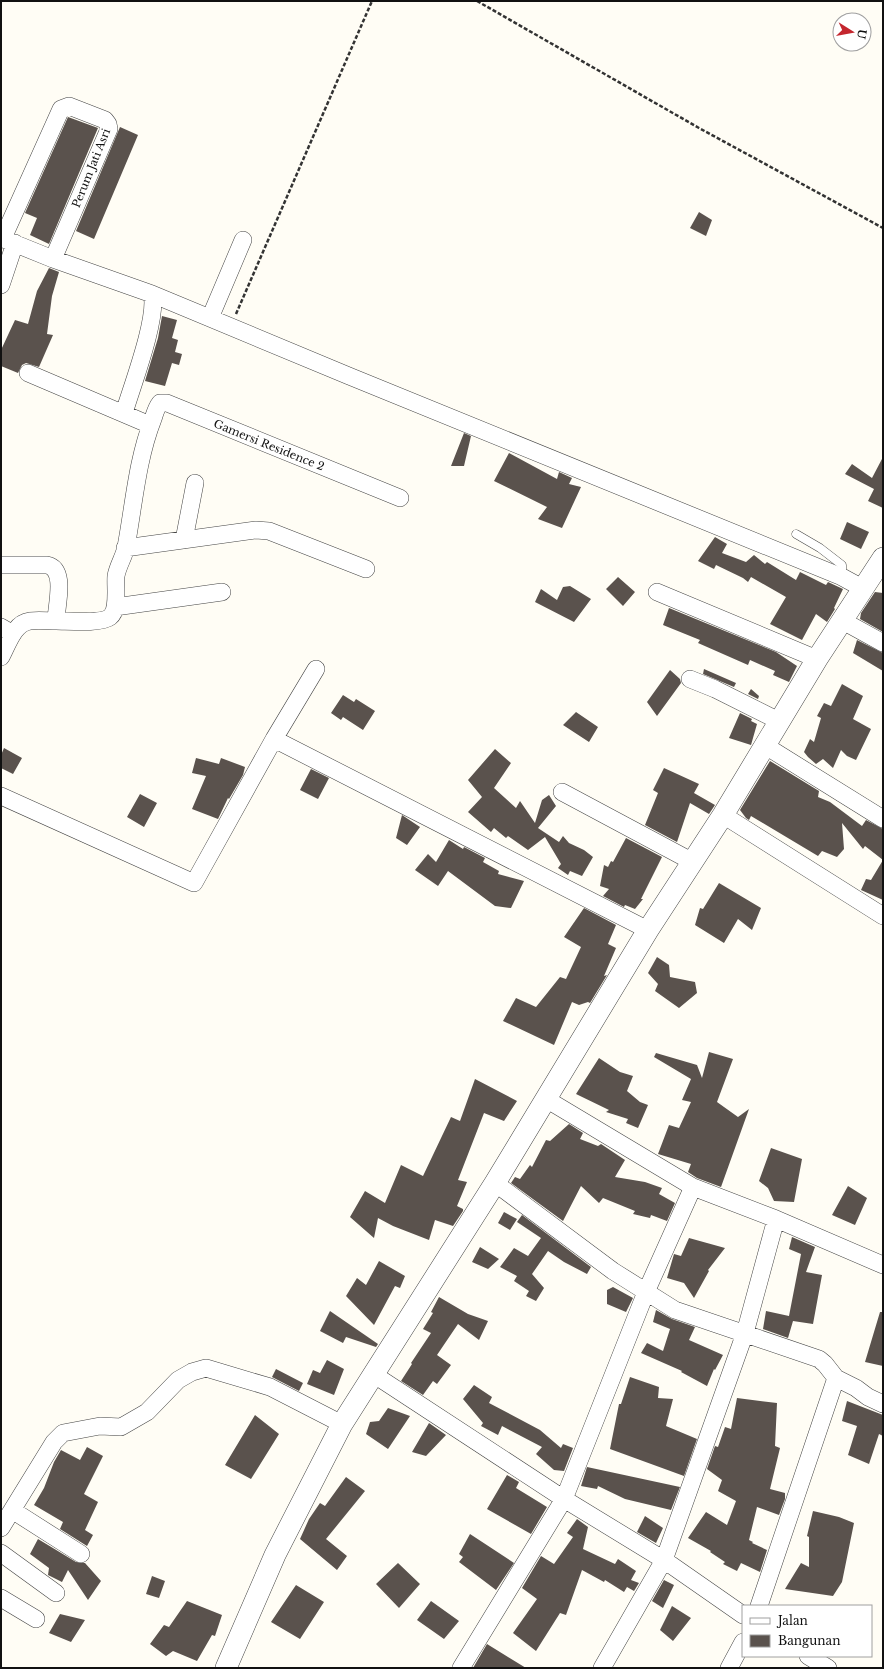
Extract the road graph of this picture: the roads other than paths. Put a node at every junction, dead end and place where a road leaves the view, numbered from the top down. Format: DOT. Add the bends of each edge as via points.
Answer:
graph roads {
  1 [pos="6,240"];
  2 [pos="244,240"];
  3 [pos="53,259"];
  4 [pos="1,285"];
  5 [pos="152,294"];
  6 [pos="210,318"];
  7 [pos="28,373"];
  8 [pos="124,413"];
  9 [pos="150,425"];
  10 [pos="195,483"];
  11 [pos="400,498"];
  12 [pos="796,534"];
  13 [pos="184,540"];
  14 [pos="125,548"];
  15 [pos="883,558"];
  16 [pos="1,565"];
  17 [pos="366,569"];
  18 [pos="842,577"];
  19 [pos="864,589"];
  20 [pos="222,592"];
  21 [pos="657,592"];
  22 [pos="115,607"];
  23 [pos="56,621"];
  24 [pos="843,621"];
  25 [pos="7,630"];
  26 [pos="883,643"];
  27 [pos="1,657"];
  28 [pos="817,659"];
  29 [pos="316,668"];
  30 [pos="690,679"];
  31 [pos="778,721"];
  32 [pos="274,739"];
  33 [pos="764,745"];
  34 [pos="562,792"];
  35 [pos="1,796"];
  36 [pos="723,815"];
  37 [pos="883,819"];
  38 [pos="694,862"];
  39 [pos="883,916"];
  40 [pos="648,930"];
  41 [pos="546,1099"];
  42 [pos="496,1183"];
  43 [pos="693,1187"];
  44 [pos="776,1219"];
  45 [pos="883,1265"];
  46 [pos="646,1292"];
  47 [pos="746,1333"];
  48 [pos="374,1374"];
  49 [pos="836,1378"];
  50 [pos="883,1404"];
  51 [pos="342,1424"];
  52 [pos="564,1499"];
  53 [pos="12,1510"];
  54 [pos="1,1528"];
  55 [pos="1,1553"];
  56 [pos="81,1554"];
  57 [pos="664,1560"];
  58 [pos="56,1593"];
  59 [pos="1,1598"];
  60 [pos="759,1605"];
  61 [pos="742,1614"];
  62 [pos="36,1619"];
  63 [pos="742,1644"];
  64 [pos="810,1657"];
  65 [pos="226,1668"];
  66 [pos="461,1668"];
  67 [pos="602,1668"];
  68 [pos="729,1668"];
  69 [pos="828,1668"];
  1 -- 3 [label="street"];
  1 -- 3 [label="street, Perum Jati Asri" via="61,109 69,106 105,120 109,129"];
  1 -- 4 [label="street, Perum Jati Asri"];
  2 -- 6 [label="street"];
  3 -- 5 [label="street"];
  5 -- 6 [label="street"];
  5 -- 8 [label="street" via="154,301 149,329"];
  6 -- 18 [label="street"];
  7 -- 8 [label="street"];
  8 -- 9 [label="street"];
  9 -- 11 [label="street, Gamersi Residence 2" via="160,403 167,403"];
  9 -- 14 [label="street, Gamersi Residence 2" via="140,464"];
  10 -- 13 [label="street"];
  12 -- 18 [label="lane" via="842,565"];
  13 -- 14 [label="street"];
  13 -- 17 [label="street" via="256,530 269,531"];
  14 -- 22 [label="street, Gamersi Residence 2" via="116,577"];
  15 -- 19 [label="street"];
  16 -- 23 [label="street" via="53,566 59,579"];
  18 -- 19 [label="street"];
  19 -- 24 [label="street"];
  20 -- 22 [label="street"];
  21 -- 28 [label="street"];
  22 -- 23 [label="street" via="114,613 106,619"];
  23 -- 25 [label="street" via="30,621"];
  24 -- 26 [label="street"];
  24 -- 28 [label="street"];
  25 -- 27 [label="street"];
  28 -- 31 [label="street"];
  29 -- 32 [label="street"];
  30 -- 31 [label="street"];
  31 -- 33 [label="street"];
  32 -- 35 [label="street" via="194,883"];
  32 -- 40 [label="street"];
  33 -- 36 [label="street"];
  33 -- 37 [label="street"];
  34 -- 38 [label="street"];
  36 -- 38 [label="street"];
  36 -- 39 [label="street"];
  38 -- 40 [label="street"];
  40 -- 41 [label="street"];
  41 -- 42 [label="street"];
  41 -- 43 [label="street"];
  42 -- 46 [label="street" via="613,1271"];
  42 -- 48 [label="street"];
  43 -- 44 [label="street"];
  43 -- 46 [label="street"];
  44 -- 45 [label="street"];
  44 -- 47 [label="street"];
  46 -- 47 [label="street" via="675,1310"];
  46 -- 52 [label="street"];
  47 -- 49 [label="street" via="819,1359"];
  47 -- 57 [label="street"];
  48 -- 51 [label="street"];
  48 -- 52 [label="street"];
  49 -- 50 [label="street"];
  49 -- 60 [label="street"];
  51 -- 53 [label="street" via="270,1387 206,1368 178,1380 147,1412 120,1427 100,1426 63,1433 54,1442"];
  51 -- 65 [label="street" via="275,1555"];
  52 -- 57 [label="street"];
  52 -- 66 [label="street"];
  53 -- 54 [label="street"];
  53 -- 56 [label="street"];
  55 -- 58 [label="street"];
  57 -- 61 [label="street"];
  57 -- 67 [label="street"];
  59 -- 62 [label="street"];
  63 -- 68 [label="street"];
  64 -- 69 [label="street"];
}
